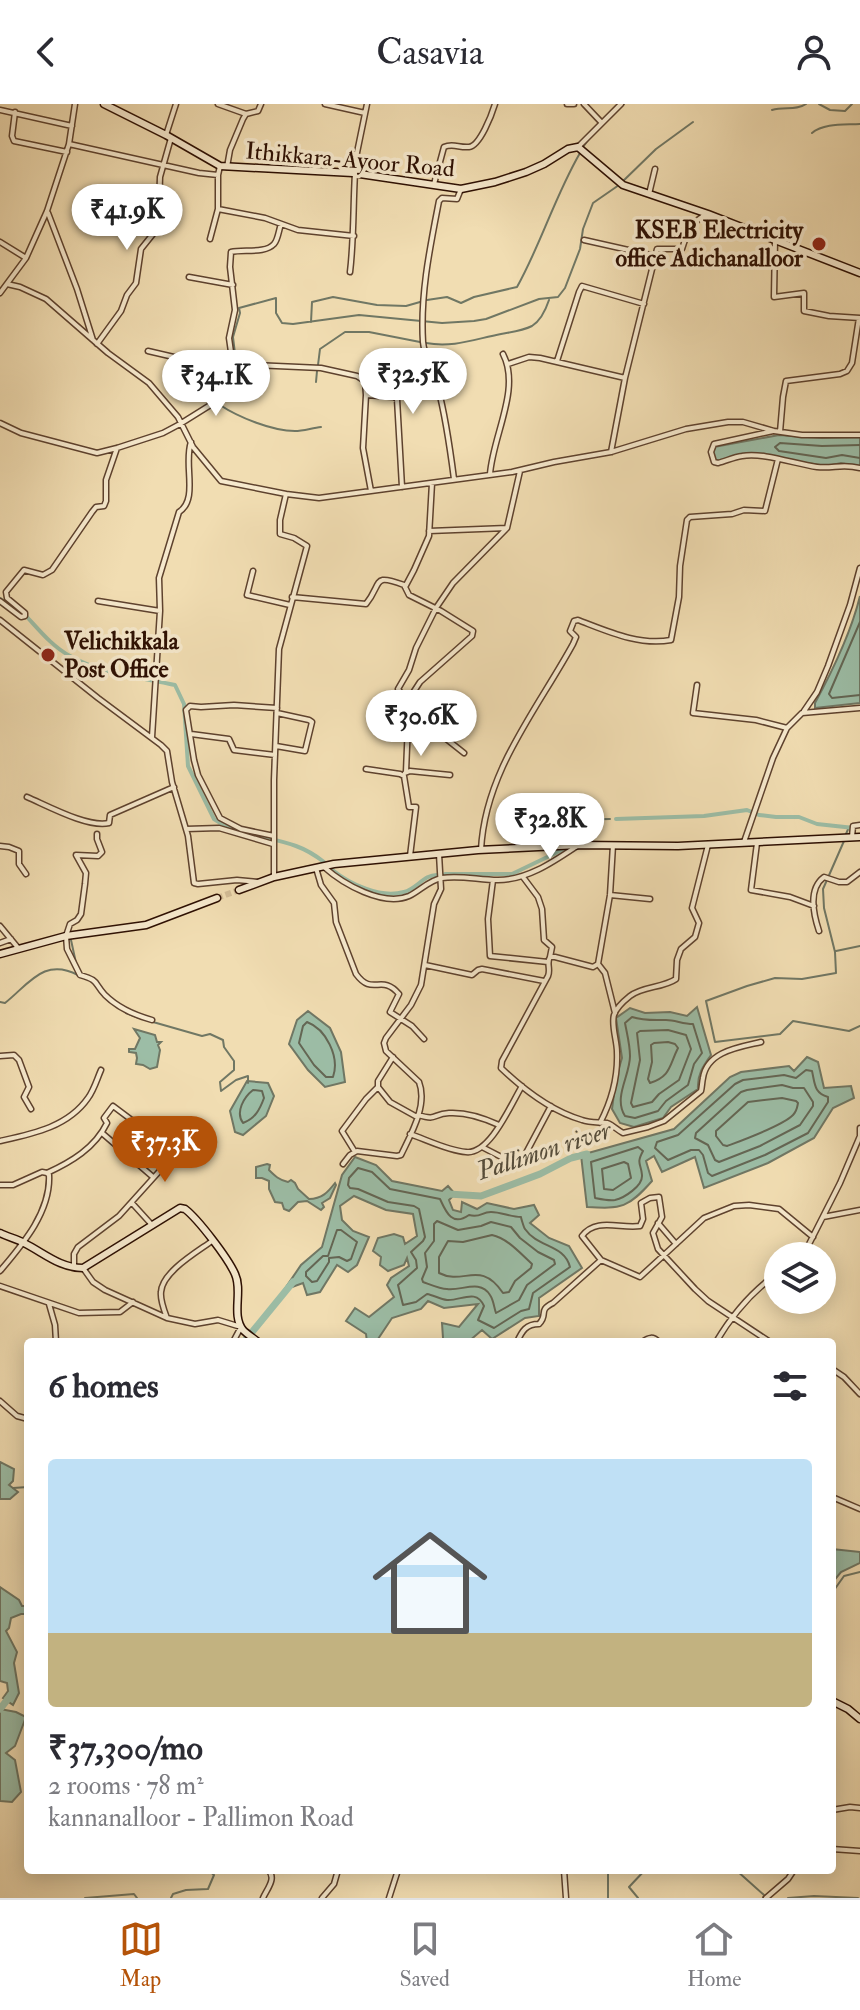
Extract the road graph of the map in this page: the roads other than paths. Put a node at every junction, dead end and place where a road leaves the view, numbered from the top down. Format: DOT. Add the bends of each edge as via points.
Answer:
graph roads {
  1 [pos="75,104"];
  2 [pos="104,104"];
  3 [pos="176,104"];
  4 [pos="218,104"];
  5 [pos="261,104"];
  6 [pos="325,104"];
  7 [pos="367,104"];
  8 [pos="495,104"];
  9 [pos="567,104"];
  10 [pos="574,104"];
  11 [pos="584,104"];
  12 [pos="621,104"];
  13 [pos="0,110"];
  14 [pos="15,112"];
  15 [pos="365,113"];
  16 [pos="246,114"];
  17 [pos="601,122"];
  18 [pos="72,127"];
  19 [pos="169,137"];
  20 [pos="69,144"];
  21 [pos="578,147"];
  22 [pos="67,152"];
  23 [pos="162,166"];
  24 [pos="224,166"];
  25 [pos="655,169"];
  26 [pos="354,173"];
  27 [pos="218,175"];
  28 [pos="434,184"];
  29 [pos="461,189"];
  30 [pos="649,194"];
  31 [pos="218,209"];
  32 [pos="47,211"];
  33 [pos="708,214"];
  34 [pos="281,224"];
  35 [pos="354,236"];
  36 [pos="210,239"];
  37 [pos="584,240"];
  38 [pos="775,240"];
  39 [pos="0,242"];
  40 [pos="655,256"];
  41 [pos="26,258"];
  42 [pos="350,272"];
  43 [pos="860,273"];
  44 [pos="189,277"];
  45 [pos="7,284"];
  46 [pos="233,285"];
  47 [pos="0,293"];
  48 [pos="644,304"];
  49 [pos="860,318"];
  50 [pos="96,342"];
  51 [pos="148,351"];
  52 [pos="503,354"];
  53 [pos="557,361"];
  54 [pos="508,364"];
  55 [pos="232,365"];
  56 [pos="625,378"];
  57 [pos="366,395"];
  58 [pos="0,423"];
  59 [pos="180,424"];
  60 [pos="777,432"];
  61 [pos="860,435"];
  62 [pos="191,442"];
  63 [pos="117,448"];
  64 [pos="611,452"];
  65 [pos="778,459"];
  66 [pos="860,468"];
  67 [pos="520,471"];
  68 [pos="490,474"];
  69 [pos="454,479"];
  70 [pos="432,483"];
  71 [pos="402,487"];
  72 [pos="371,491"];
  73 [pos="286,494"];
  74 [pos="507,528"];
  75 [pos="429,531"];
  76 [pos="860,568"];
  77 [pos="253,571"];
  78 [pos="405,587"];
  79 [pos="292,597"];
  80 [pos="0,601"];
  81 [pos="98,601"];
  82 [pos="290,605"];
  83 [pos="436,608"];
  84 [pos="160,611"];
  85 [pos="0,620"];
  86 [pos="697,685"];
  87 [pos="408,703"];
  88 [pos="860,708"];
  89 [pos="277,710"];
  90 [pos="802,713"];
  91 [pos="408,724"];
  92 [pos="787,728"];
  93 [pos="190,734"];
  94 [pos="152,737"];
  95 [pos="276,746"];
  96 [pos="464,753"];
  97 [pos="275,755"];
  98 [pos="366,769"];
  99 [pos="404,773"];
  100 [pos="450,775"];
  101 [pos="174,787"];
  102 [pos="27,797"];
  103 [pos="860,825"];
  104 [pos="186,829"];
  105 [pos="97,834"];
  106 [pos="856,837"];
  107 [pos="274,840"];
  108 [pos="757,842"];
  109 [pos="743,843"];
  110 [pos="579,845"];
  111 [pos="613,845"];
  112 [pos="708,845"];
  113 [pos="0,846"];
  114 [pos="481,850"];
  115 [pos="439,854"];
  116 [pos="410,856"];
  117 [pos="319,867"];
  118 [pos="860,872"];
  119 [pos="26,874"];
  120 [pos="523,876"];
  121 [pos="274,877"];
  122 [pos="441,878"];
  123 [pos="493,880"];
  124 [pos="260,882"];
  125 [pos="239,890"];
  126 [pos="610,895"];
  127 [pos="217,898"];
  128 [pos="650,899"];
  129 [pos="814,906"];
  130 [pos="0,926"];
  131 [pos="819,931"];
  132 [pos="66,936"];
  133 [pos="11,939"];
  134 [pos="0,943"];
  135 [pos="19,949"];
  136 [pos="0,954"];
  137 [pos="549,960"];
  138 [pos="598,964"];
  139 [pos="425,965"];
  140 [pos="544,981"];
  141 [pos="615,1013"];
  142 [pos="401,1019"];
  143 [pos="152,1020"];
  144 [pos="424,1039"];
  145 [pos="761,1042"];
  146 [pos="0,1056"];
  147 [pos="393,1057"];
  148 [pos="101,1070"];
  149 [pos="522,1086"];
  150 [pos="378,1087"];
  151 [pos="551,1106"];
  152 [pos="31,1109"];
  153 [pos="417,1116"];
  154 [pos="600,1123"];
  155 [pos="499,1125"];
  156 [pos="860,1128"];
  157 [pos="102,1133"];
  158 [pos="410,1134"];
  159 [pos="0,1141"];
  160 [pos="482,1147"];
  161 [pos="355,1152"];
  162 [pos="343,1164"];
  163 [pos="47,1173"];
  164 [pos="153,1177"];
  165 [pos="0,1185"];
  166 [pos="131,1202"];
  167 [pos="860,1210"];
  168 [pos="823,1217"];
  169 [pos="658,1223"];
  170 [pos="152,1225"];
  171 [pos="0,1233"];
  172 [pos="813,1237"];
  173 [pos="212,1241"];
  174 [pos="810,1242"];
  175 [pos="24,1243"];
  176 [pos="676,1244"];
  177 [pos="664,1255"];
  178 [pos="601,1260"];
  179 [pos="74,1268"];
  180 [pos="83,1268"];
  181 [pos="0,1271"];
  182 [pos="764,1283"];
  183 [pos="0,1286"];
  184 [pos="133,1302"];
  185 [pos="49,1304"];
  186 [pos="733,1316"];
  187 [pos="167,1318"];
  188 [pos="242,1328"];
  189 [pos="56,1338"];
  190 [pos="236,1338"];
  191 [pos="253,1338"];
  192 [pos="519,1338"];
  193 [pos="719,1338"];
  194 [pos="764,1338"];
  195 [pos="836,1372"];
  196 [pos="860,1394"];
  197 [pos="0,1401"];
  198 [pos="24,1418"];
  199 [pos="836,1499"];
  200 [pos="860,1509"];
  201 [pos="836,1703"];
  202 [pos="860,1719"];
  203 [pos="860,1808"];
  204 [pos="836,1809"];
  205 [pos="836,1849"];
  206 [pos="860,1851"];
  207 [pos="270,1874"];
  208 [pos="337,1874"];
  209 [pos="397,1874"];
  210 [pos="564,1874"];
  211 [pos="791,1874"];
  212 [pos="263,1898"];
  213 [pos="322,1898"];
  214 [pos="389,1898"];
  215 [pos="566,1898"];
  216 [pos="766,1898"];
  1 -- 18 [label="street"];
  2 -- 19 [label="main road, Ithikkara-Ayoor Road"];
  3 -- 19 [label="street"];
  4 -- 16 [label="street"];
  5 -- 16 [label="street"];
  6 -- 15 [label="street"];
  7 -- 15 [label="street"];
  8 -- 28 [label="street" via="473,146 444,147"];
  9 -- 10 [label="street"];
  11 -- 17 [label="street"];
  12 -- 17 [label="street"];
  13 -- 14 [label="street"];
  14 -- 18 [label="street"];
  14 -- 22 [label="street" via="14,141"];
  15 -- 26 [label="street"];
  16 -- 24 [label="street"];
  17 -- 21 [label="street"];
  18 -- 20 [label="street"];
  19 -- 23 [label="street"];
  19 -- 24 [label="main road, Ithikkara-Ayoor Road"];
  20 -- 22 [label="street"];
  20 -- 23 [label="street"];
  21 -- 29 [label="main road, Ithikkara-Ayoor Road" via="526,172"];
  21 -- 30 [label="main road" via="621,183"];
  22 -- 32 [label="street"];
  23 -- 27 [label="street"];
  23 -- 50 [label="street" via="153,234 141,249 136,283"];
  24 -- 26 [label="main road, Ithikkara-Ayoor Road"];
  24 -- 27 [label="street"];
  25 -- 30 [label="street"];
  26 -- 28 [label="main road, Ithikkara-Ayoor Road"];
  26 -- 35 [label="street"];
  27 -- 31 [label="street"];
  28 -- 29 [label="main road, Ithikkara-Ayoor Road"];
  29 -- 69 [label="street" via="457,199 439,201 423,321 424,351 445,413"];
  30 -- 33 [label="main road"];
  31 -- 34 [label="street"];
  31 -- 36 [label="street"];
  32 -- 41 [label="street"];
  32 -- 50 [label="street"];
  33 -- 38 [label="main road"];
  33 -- 40 [label="street" via="689,229 682,249 657,249"];
  34 -- 35 [label="street"];
  34 -- 46 [label="street" via="273,245 231,252"];
  35 -- 42 [label="street"];
  37 -- 40 [label="street"];
  38 -- 43 [label="main road"];
  38 -- 49 [label="street" via="774,297 804,293 804,311"];
  39 -- 41 [label="street"];
  40 -- 48 [label="street"];
  41 -- 45 [label="street"];
  44 -- 46 [label="street"];
  45 -- 47 [label="street"];
  45 -- 50 [label="street" via="46,299"];
  46 -- 55 [label="street"];
  48 -- 53 [label="street" via="582,286"];
  48 -- 56 [label="street"];
  49 -- 60 [label="street" via="847,371 786,381"];
  50 -- 59 [label="street" via="149,383"];
  51 -- 55 [label="street"];
  52 -- 54 [label="street"];
  53 -- 54 [label="street" via="534,357"];
  53 -- 56 [label="street"];
  54 -- 68 [label="street" via="511,386"];
  55 -- 57 [label="street" via="345,373 365,381"];
  55 -- 59 [label="street" via="220,399"];
  56 -- 64 [label="street"];
  57 -- 71 [label="street" via="397,399"];
  57 -- 72 [label="street" via="363,448"];
  58 -- 63 [label="street" via="91,453"];
  59 -- 62 [label="street"];
  59 -- 63 [label="street"];
  60 -- 61 [label="street"];
  60 -- 64 [label="street" via="728,422"];
  60 -- 65 [label="street" via="714,444 711,452 718,463 746,455"];
  62 -- 73 [label="street" via="221,481"];
  62 -- 84 [label="street" via="186,507 179,512 159,578"];
  63 -- 80 [label="street" via="104,506 96,507 52,570 43,575 24,570 6,592 25,616"];
  64 -- 67 [label="street"];
  65 -- 66 [label="street"];
  65 -- 114 [label="street" via="765,511 687,520 671,640 623,637 574,621 573,644 493,787"];
  67 -- 68 [label="street"];
  67 -- 74 [label="street"];
  68 -- 69 [label="street"];
  69 -- 70 [label="street"];
  70 -- 71 [label="street"];
  70 -- 75 [label="street"];
  71 -- 72 [label="street"];
  72 -- 73 [label="street" via="319,498"];
  73 -- 79 [label="street" via="280,534 307,546"];
  74 -- 75 [label="street"];
  74 -- 83 [label="street"];
  75 -- 78 [label="street"];
  76 -- 90 [label="street" via="828,666"];
  77 -- 82 [label="street" via="247,595"];
  78 -- 79 [label="street" via="382,578 364,605"];
  78 -- 83 [label="street" via="409,595"];
  79 -- 82 [label="street"];
  81 -- 84 [label="street"];
  82 -- 89 [label="street" via="279,649"];
  83 -- 87 [label="street" via="398,689"];
  83 -- 87 [label="street" via="473,633 420,682"];
  84 -- 94 [label="street"];
  85 -- 94 [label="street"];
  86 -- 92 [label="street" via="693,713"];
  87 -- 91 [label="street"];
  88 -- 90 [label="street"];
  89 -- 93 [label="street" via="190,706"];
  89 -- 95 [label="street"];
  89 -- 95 [label="street" via="312,722 305,751"];
  90 -- 92 [label="street"];
  91 -- 96 [label="street" via="435,730"];
  91 -- 99 [label="street"];
  92 -- 109 [label="street"];
  93 -- 97 [label="street" via="229,739 236,751"];
  93 -- 107 [label="street" via="198,775 220,818"];
  94 -- 101 [label="street" via="167,751"];
  95 -- 97 [label="street"];
  97 -- 107 [label="street"];
  98 -- 99 [label="street"];
  99 -- 100 [label="street"];
  99 -- 116 [label="street" via="409,807 416,807"];
  101 -- 102 [label="street" via="110,815 103,825"];
  101 -- 104 [label="street"];
  103 -- 106 [label="street" via="853,826"];
  104 -- 107 [label="street" via="219,828"];
  104 -- 124 [label="street" via="194,883"];
  105 -- 132 [label="street" via="102,852 98,856 76,855 86,873 85,884 81,914"];
  106 -- 108 [label="main road"];
  107 -- 121 [label="street"];
  108 -- 109 [label="main road"];
  108 -- 129 [label="street" via="752,891"];
  109 -- 112 [label="main road"];
  110 -- 111 [label="main road"];
  110 -- 114 [label="main road"];
  110 -- 120 [label="street"];
  111 -- 112 [label="main road"];
  111 -- 126 [label="street"];
  112 -- 141 [label="street" via="692,908 699,923 695,937 681,949 676,979 637,992"];
  113 -- 119 [label="street" via="19,851"];
  114 -- 115 [label="main road"];
  115 -- 116 [label="main road"];
  115 -- 122 [label="street"];
  116 -- 117 [label="main road"];
  117 -- 121 [label="main road"];
  117 -- 122 [label="street" via="343,882 392,899"];
  117 -- 142 [label="street" via="356,974 368,986 385,984 398,992 389,1011"];
  118 -- 129 [label="street" via="839,882 824,877 813,893"];
  120 -- 123 [label="street"];
  120 -- 137 [label="street" via="542,909 544,940 552,947"];
  121 -- 124 [label="main road"];
  122 -- 123 [label="street"];
  122 -- 139 [label="street"];
  123 -- 137 [label="street" via="490,956"];
  124 -- 125 [label="main road"];
  126 -- 128 [label="street"];
  126 -- 138 [label="street"];
  127 -- 132 [label="main road" via="146,925"];
  129 -- 131 [label="street"];
  130 -- 133 [label="street"];
  132 -- 135 [label="main road"];
  132 -- 143 [label="street" via="80,975 94,979 117,1005"];
  133 -- 134 [label="street"];
  133 -- 135 [label="street"];
  135 -- 136 [label="main road"];
  137 -- 138 [label="street" via="553,956"];
  137 -- 140 [label="street"];
  138 -- 141 [label="street"];
  139 -- 140 [label="street"];
  139 -- 142 [label="street" via="417,995"];
  140 -- 149 [label="street" via="501,1064"];
  141 -- 154 [label="street" via="617,1065"];
  142 -- 144 [label="street"];
  142 -- 147 [label="street" via="384,1040"];
  145 -- 154 [label="street" via="719,1055 706,1069 701,1091 657,1125 623,1133"];
  146 -- 152 [label="street" via="19,1060"];
  147 -- 150 [label="street"];
  147 -- 153 [label="street" via="419,1082"];
  148 -- 159 [label="street" via="91,1095 68,1118"];
  149 -- 151 [label="street"];
  149 -- 155 [label="street"];
  150 -- 153 [label="street" via="390,1102"];
  150 -- 161 [label="street" via="342,1131"];
  151 -- 154 [label="street"];
  151 -- 160 [label="street" via="518,1162"];
  153 -- 155 [label="street" via="470,1115"];
  153 -- 158 [label="street"];
  155 -- 160 [label="street"];
  156 -- 168 [label="street"];
  157 -- 163 [label="street" via="70,1163"];
  157 -- 164 [label="street"];
  157 -- 164 [label="street" via="113,1106 165,1145 167,1161"];
  158 -- 160 [label="street" via="464,1152"];
  158 -- 161 [label="street" via="399,1156"];
  161 -- 162 [label="street"];
  163 -- 165 [label="street"];
  163 -- 175 [label="street" via="48,1194"];
  164 -- 166 [label="street"];
  166 -- 170 [label="street"];
  166 -- 179 [label="street" via="78,1247"];
  167 -- 168 [label="street"];
  168 -- 172 [label="street"];
  169 -- 176 [label="street"];
  169 -- 177 [label="street" via="653,1233"];
  169 -- 178 [label="street" via="659,1197 641,1203 640,1226 589,1228 582,1236"];
  170 -- 173 [label="main road" via="185,1209"];
  170 -- 180 [label="main road"];
  171 -- 175 [label="main road"];
  172 -- 174 [label="street"];
  172 -- 176 [label="street" via="779,1209 749,1205 704,1218"];
  173 -- 187 [label="street" via="163,1281"];
  173 -- 188 [label="main road" via="235,1274"];
  175 -- 179 [label="main road"];
  175 -- 181 [label="street"];
  176 -- 177 [label="street"];
  177 -- 178 [label="street" via="640,1277"];
  177 -- 186 [label="street" via="701,1295"];
  178 -- 192 [label="street" via="543,1309 539,1324 524,1329"];
  179 -- 180 [label="main road"];
  180 -- 184 [label="street" via="93,1282"];
  182 -- 186 [label="street"];
  183 -- 185 [label="street"];
  184 -- 185 [label="street" via="113,1313 79,1313"];
  184 -- 187 [label="street"];
  185 -- 189 [label="street"];
  186 -- 193 [label="street"];
  186 -- 194 [label="street"];
  187 -- 188 [label="street" via="195,1324 218,1320"];
  188 -- 190 [label="street"];
  188 -- 191 [label="main road"];
  195 -- 196 [label="street"];
  197 -- 198 [label="street"];
  199 -- 200 [label="street"];
  201 -- 202 [label="main road"];
  203 -- 204 [label="street"];
  205 -- 206 [label="street"];
  207 -- 212 [label="street"];
  208 -- 213 [label="street"];
  209 -- 214 [label="street"];
  210 -- 215 [label="street"];
  211 -- 216 [label="street"];
}
